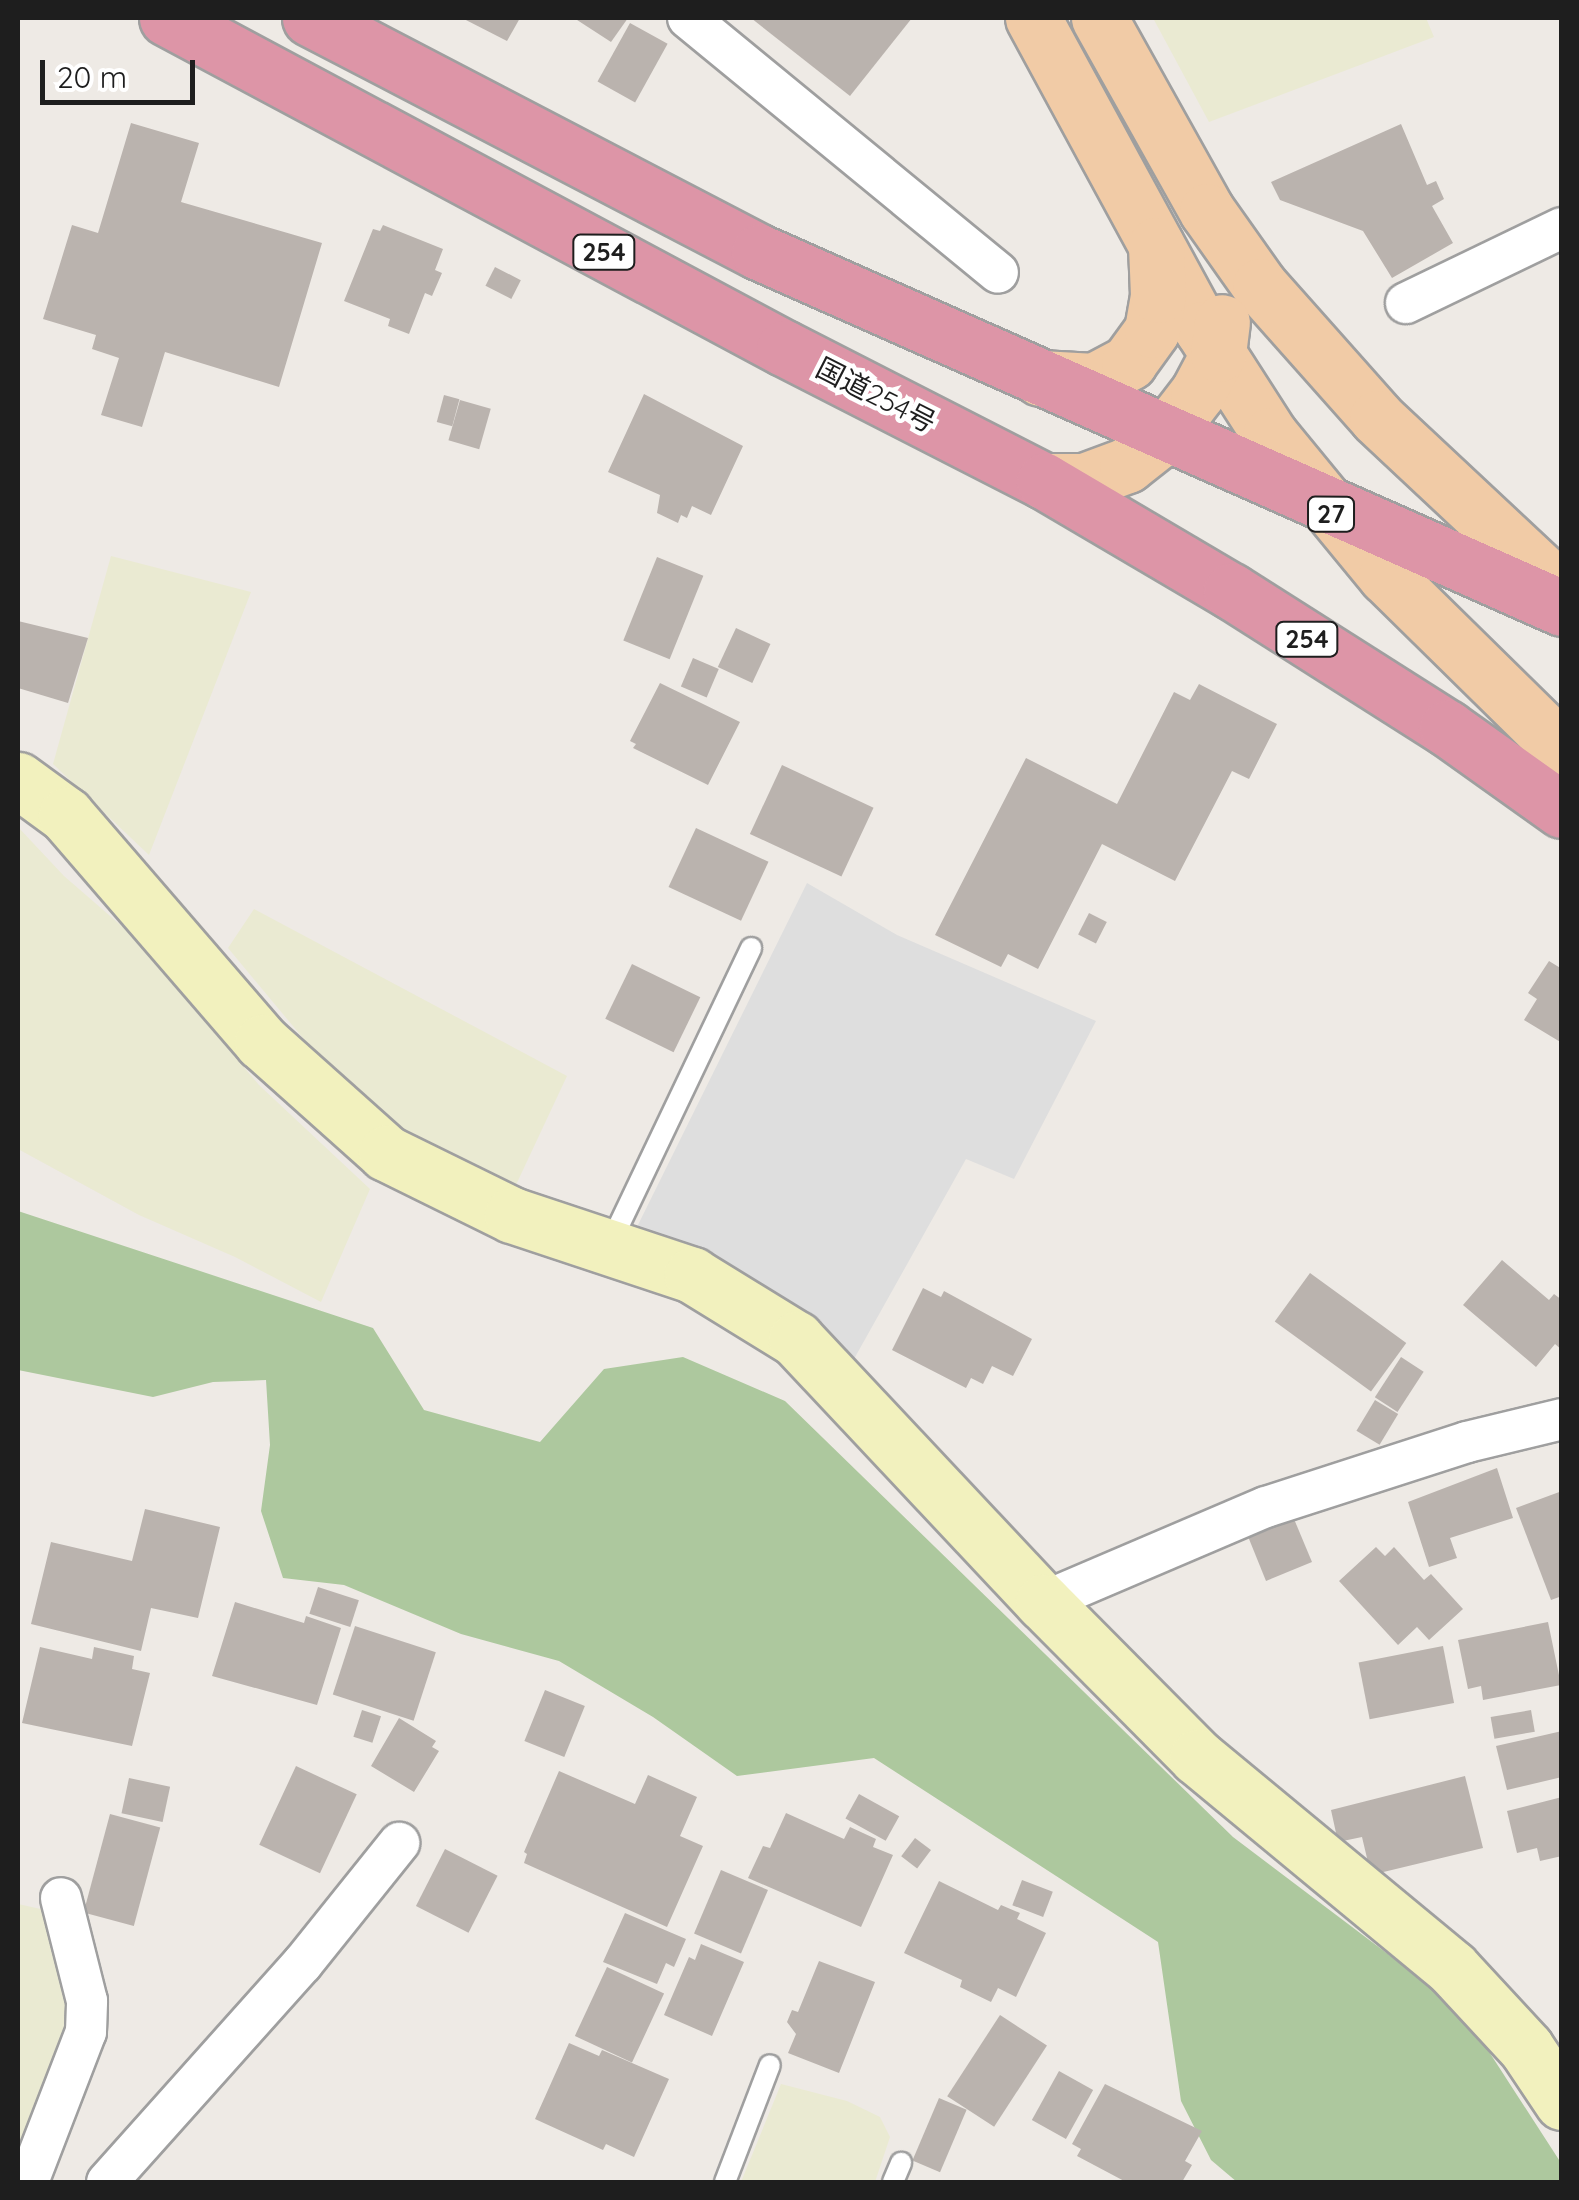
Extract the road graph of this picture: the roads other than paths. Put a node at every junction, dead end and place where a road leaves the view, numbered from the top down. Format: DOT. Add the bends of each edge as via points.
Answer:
graph roads {
  1 [pos="168,18"];
  2 [pos="310,18"];
  3 [pos="688,18"];
  4 [pos="1033,18"];
  5 [pos="1099,18"];
  6 [pos="1207,211"];
  7 [pos="1562,228"];
  8 [pos="1155,237"];
  9 [pos="998,272"];
  10 [pos="1406,303"];
  11 [pos="1218,354"];
  12 [pos="1040,378"];
  13 [pos="1165,435"];
  14 [pos="1044,480"];
  15 [pos="1316,497"];
  16 [pos="1562,591"];
  17 [pos="1562,608"];
  18 [pos="1562,748"];
  19 [pos="18,780"];
  20 [pos="1562,810"];
  21 [pos="752,948"];
  22 [pos="608,1248"];
  23 [pos="1562,1419"];
  24 [pos="1043,1602"];
  25 [pos="399,1843"];
  26 [pos="61,1898"];
  27 [pos="770,2065"];
  28 [pos="1562,2102"];
  29 [pos="28,2182"];
  30 [pos="107,2182"];
  31 [pos="724,2182"];
  1 -- 14 [label="highway, 国道254号 / 254"];
  2 -- 12 [label="highway, 254" via="759,252"];
  3 -- 9 [label="street"];
  4 -- 8 [label="main road, 27"];
  5 -- 6 [label="main road"];
  6 -- 11 [label="main road" via="1222,274"];
  6 -- 16 [label="main road" via="1310,347"];
  7 -- 10 [label="street"];
  8 -- 11 [label="main road, 27"];
  8 -- 12 [label="main road" via="1152,330 1129,362 1094,381"];
  11 -- 13 [label="main road"];
  11 -- 15 [label="main road, 27"];
  12 -- 13 [label="highway, 254"];
  13 -- 14 [label="main road" via="1126,465 1084,482"];
  13 -- 15 [label="highway, 254"];
  14 -- 20 [label="highway, 国道254号 / 254" via="1447,728"];
  15 -- 17 [label="highway, 254"];
  15 -- 18 [label="main road, 27" via="1386,576"];
  19 -- 22 [label="street" via="66,816 262,1042 386,1153 512,1215"];
  21 -- 22 [label="lane"];
  22 -- 24 [label="street" via="692,1276 796,1339"];
  23 -- 24 [label="street" via="1466,1442 1266,1507"];
  24 -- 28 [label="street" via="1197,1757 1452,1968 1526,2048"];
  25 -- 30 [label="street" via="304,1963"];
  26 -- 29 [label="street" via="88,2001 86,2032"];
  27 -- 31 [label="lane"];
}
